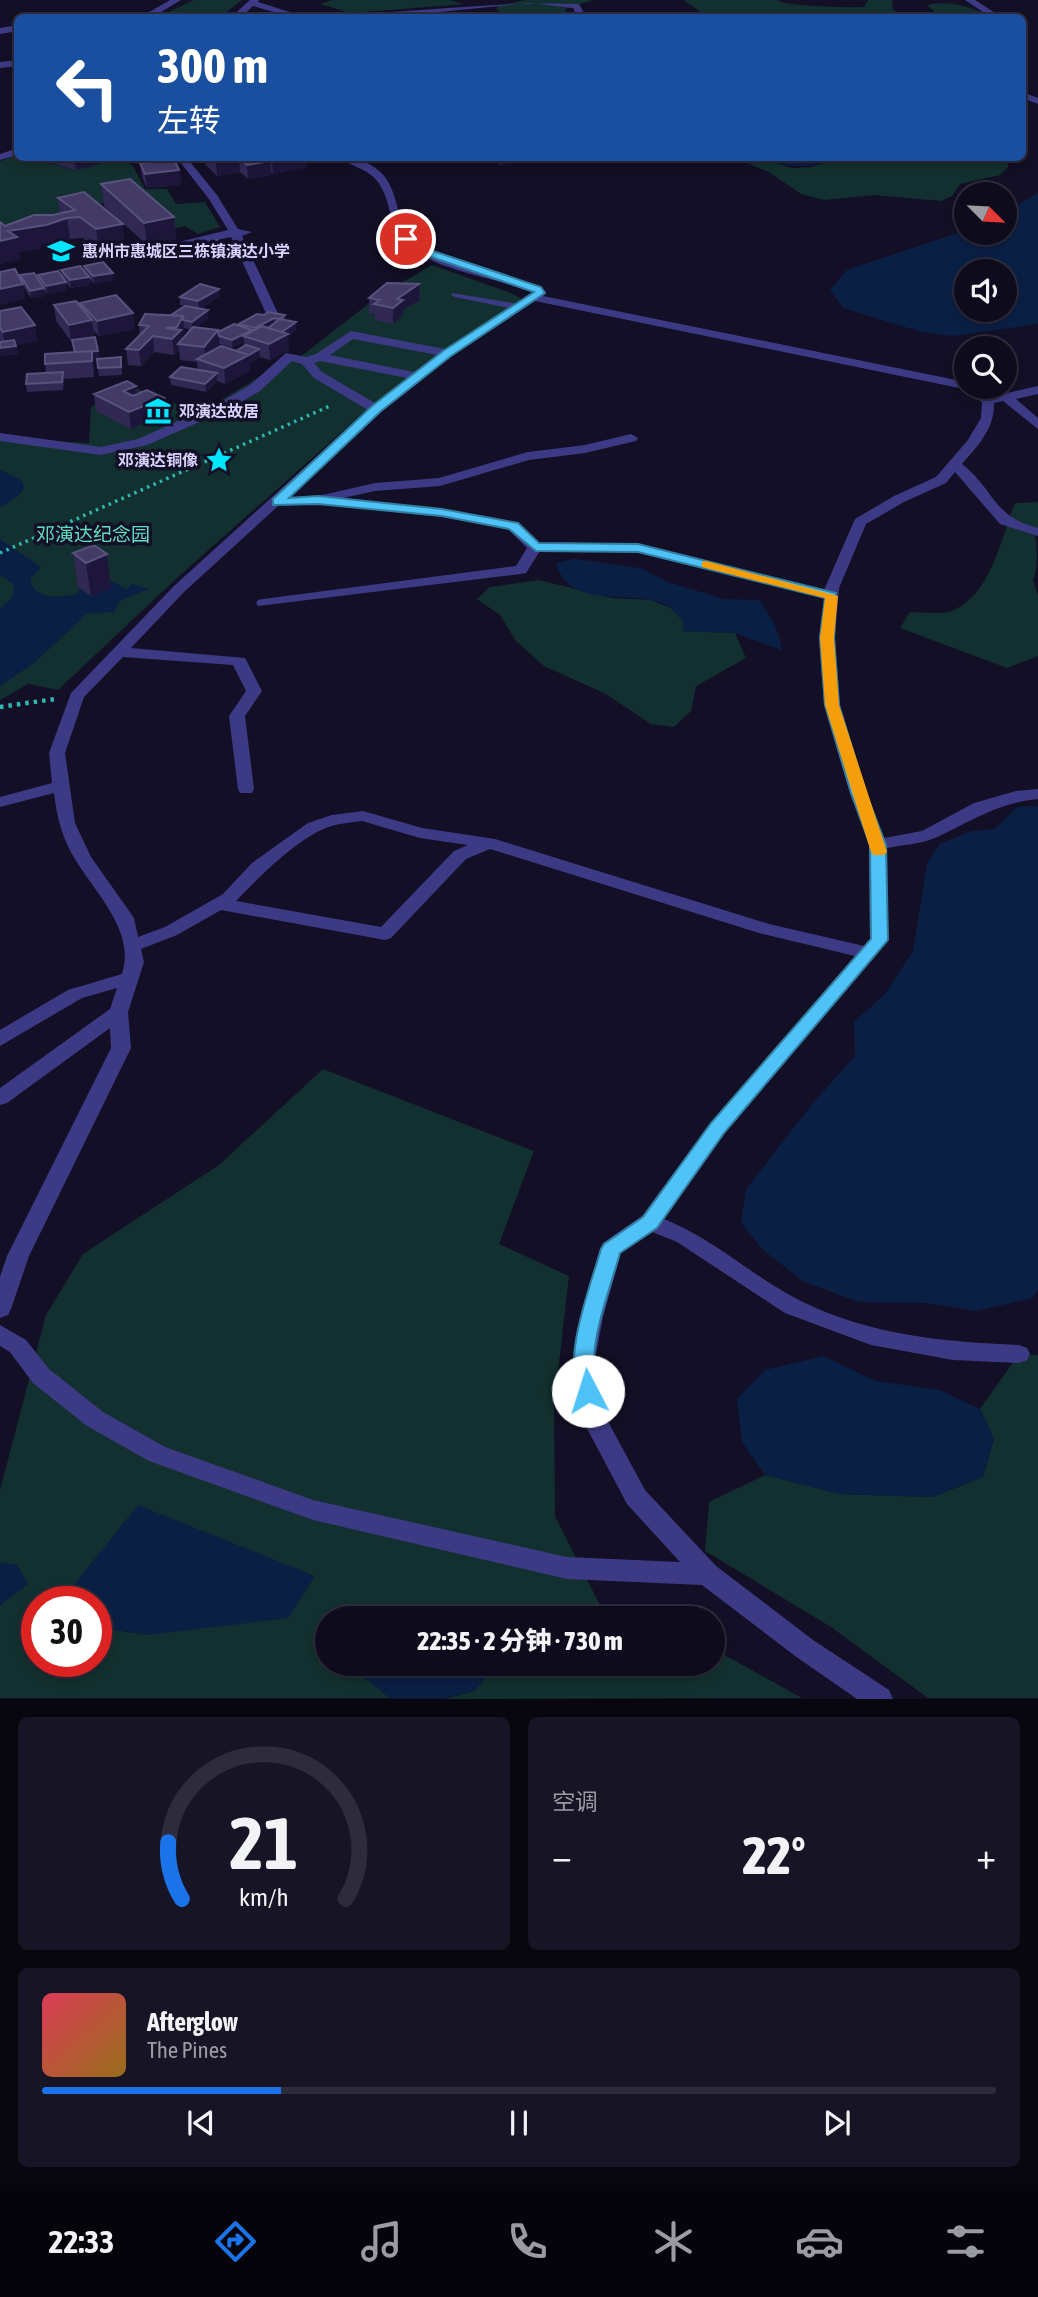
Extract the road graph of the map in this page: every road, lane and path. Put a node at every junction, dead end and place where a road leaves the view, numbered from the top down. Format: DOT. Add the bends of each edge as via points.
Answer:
graph roads {
  1 [pos="177,0"];
  2 [pos="969,0"];
  3 [pos="253,2"];
  4 [pos="434,10"];
  5 [pos="151,14"];
  6 [pos="239,14"];
  7 [pos="292,14"];
  8 [pos="359,14"];
  9 [pos="442,14"];
  10 [pos="581,14"];
  11 [pos="992,14"];
  12 [pos="185,161"];
  13 [pos="353,161"];
  14 [pos="246,232"];
  15 [pos="120,258"];
  16 [pos="455,295"];
  17 [pos="536,298"];
  18 [pos="519,307"];
  19 [pos="447,353"];
  20 [pos="290,356"];
  21 [pos="320,358"];
  22 [pos="306,361"];
  23 [pos="418,377"];
  24 [pos="954,383"];
  25 [pos="1038,390"];
  26 [pos="1017,395"];
  27 [pos="352,396"];
  28 [pos="985,399"];
  29 [pos="997,399"];
  30 [pos="1008,399"];
  31 [pos="988,401"];
  32 [pos="376,409"];
  33 [pos="1038,425"];
  34 [pos="0,437"];
  35 [pos="631,438"];
  36 [pos="955,465"];
  37 [pos="318,500"];
  38 [pos="277,502"];
  39 [pos="1038,532"];
  40 [pos="536,547"];
  41 [pos="0,553"];
  42 [pos="832,596"];
  43 [pos="263,603"];
  44 [pos="118,652"];
  45 [pos="78,696"];
  46 [pos="0,708"];
  47 [pos="62,786"];
  48 [pos="246,789"];
  49 [pos="1038,794"];
  50 [pos="0,802"];
  51 [pos="489,843"];
  52 [pos="878,845"];
  53 [pos="218,904"];
  54 [pos="131,946"];
  55 [pos="868,953"];
  56 [pos="129,978"];
  57 [pos="118,1012"];
  58 [pos="0,1039"];
  59 [pos="0,1098"];
  60 [pos="650,1222"];
  61 [pos="0,1309"];
  62 [pos="0,1334"];
  63 [pos="1019,1354"];
  64 [pos="706,1574"];
  65 [pos="880,1699"];
  1 -- 5 [label="street"];
  2 -- 11 [label="street"];
  3 -- 6 [label="street"];
  3 -- 7 [label="street"];
  4 -- 8 [label="street"];
  4 -- 9 [label="street"];
  4 -- 10 [label="street" via="530,0 576,6"];
  12 -- 20 [label="street" via="242,242"];
  13 -- 17 [label="street" via="369,168 384,183 411,244 537,289"];
  14 -- 15 [label="street"];
  16 -- 18 [label="lane"];
  17 -- 18 [label="street"];
  17 -- 24 [label="street"];
  18 -- 19 [label="street"];
  19 -- 21 [label="street" via="351,335"];
  19 -- 23 [label="street"];
  20 -- 22 [label="street"];
  20 -- 34 [label="street" via="256,388 142,442 101,451"];
  21 -- 22 [label="street"];
  21 -- 23 [label="street"];
  22 -- 27 [label="street" via="318,375"];
  23 -- 32 [label="street"];
  25 -- 26 [label="street"];
  27 -- 32 [label="street"];
  27 -- 41 [label="path"];
  28 -- 31 [label="street"];
  29 -- 31 [label="street"];
  30 -- 33 [label="street"];
  31 -- 36 [label="street" via="988,418"];
  32 -- 38 [label="street"];
  35 -- 37 [label="street" via="528,456 440,482 375,487"];
  36 -- 39 [label="street" via="971,475 999,519"];
  36 -- 42 [label="street" via="941,480 860,522"];
  37 -- 38 [label="street"];
  37 -- 40 [label="street" via="442,513 513,526"];
  38 -- 44 [label="street" via="205,565"];
  40 -- 42 [label="street" via="638,548"];
  40 -- 43 [label="street" via="521,569"];
  42 -- 52 [label="street" via="827,638 832,705"];
  44 -- 45 [label="street"];
  44 -- 48 [label="street" via="239,661 254,691 237,716"];
  45 -- 46 [label="path"];
  45 -- 47 [label="street" via="57,753"];
  47 -- 50 [label="street"];
  47 -- 54 [label="street" via="66,823 83,858 125,918"];
  49 -- 52 [label="street" via="980,807 927,835"];
  51 -- 53 [label="street" via="420,833 363,816 332,820 314,827 258,867"];
  51 -- 53 [label="street" via="460,855 385,934"];
  51 -- 55 [label="street" via="765,929"];
  52 -- 55 [label="street" via="879,940"];
  53 -- 54 [label="street" via="171,931"];
  54 -- 56 [label="street" via="135,962"];
  55 -- 60 [label="street" via="718,1128"];
  56 -- 57 [label="street"];
  56 -- 58 [label="street" via="75,994"];
  57 -- 59 [label="street"];
  57 -- 61 [label="street" via="121,1048 24,1245"];
  60 -- 63 [label="street" via="685,1237 793,1307 878,1339 953,1351"];
  60 -- 64 [label="street" via="611,1249 583,1365 593,1418 636,1497"];
  62 -- 64 [label="street" via="18,1346 41,1376 95,1419 147,1448 313,1510 567,1568"];
  64 -- 65 [label="street"];
}
